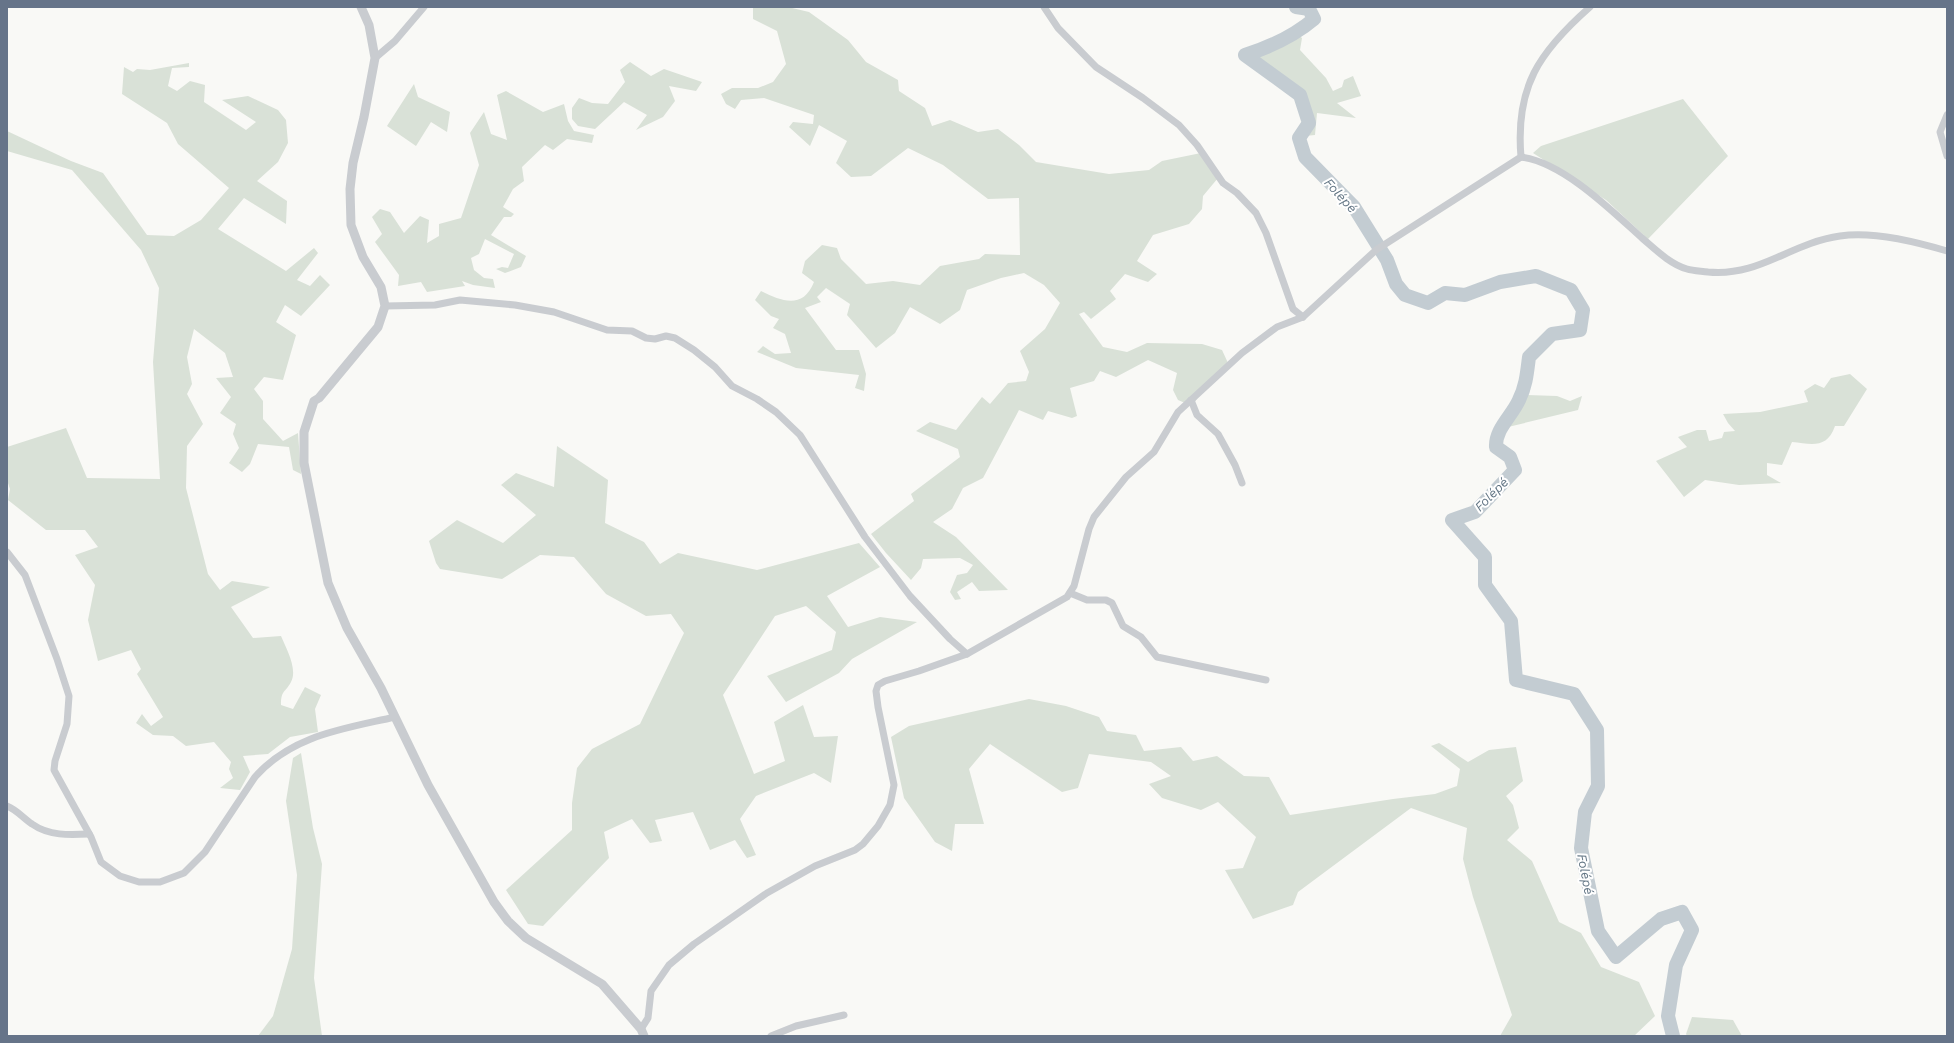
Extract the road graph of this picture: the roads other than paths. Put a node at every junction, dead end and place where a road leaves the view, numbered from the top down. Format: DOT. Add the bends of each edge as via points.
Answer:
graph roads {
  1 [pos="361,7"];
  2 [pos="424,7"];
  3 [pos="1044,7"];
  4 [pos="1590,7"];
  5 [pos="375,58"];
  6 [pos="1947,115"];
  7 [pos="1947,156"];
  8 [pos="1520,158"];
  9 [pos="1947,251"];
  10 [pos="385,306"];
  11 [pos="1303,318"];
  12 [pos="1191,400"];
  13 [pos="1242,483"];
  14 [pos="7,552"];
  15 [pos="1070,593"];
  16 [pos="967,654"];
  17 [pos="1266,680"];
  18 [pos="395,717"];
  19 [pos="7,806"];
  20 [pos="89,834"];
  21 [pos="844,1015"];
  22 [pos="642,1032"];
  23 [pos="771,1036"];
  1 -- 5 [label="street" via="369,25"];
  2 -- 5 [label="street" via="395,42"];
  3 -- 11 [label="street" via="1058,28 1096,67 1144,98 1179,125 1223,183 1237,193 1256,213 1272,248 1293,309"];
  4 -- 8 [label="street" via="1551,45 1531,81 1525,94 1519,124"];
  5 -- 10 [label="street" via="353,163 350,189 351,225 363,257 381,287"];
  6 -- 7 [label="street" via="1940,132"];
  8 -- 9 [label="street" via="1546,164 1566,176 1604,204 1667,258 1687,269 1718,273 1751,269 1805,245 1850,235 1913,243"];
  8 -- 11 [label="street" via="1376,250"];
  10 -- 16 [label="street" via="435,305 460,300 515,305 554,312 607,330 632,331 646,338 675,338 715,367 732,386 776,412 800,435 865,537 910,596"];
  10 -- 18 [label="street" via="378,327 314,401 304,432 303,444 307,485 332,597"];
  11 -- 12 [label="street" via="1277,326 1242,353"];
  12 -- 13 [label="street" via="1197,415 1218,434 1226,447"];
  12 -- 15 [label="street" via="1170,423 1154,452 1126,477 1094,517"];
  14 -- 20 [label="street" via="25,575 69,696 67,724 54,770"];
  15 -- 16 [label="street" via="1056,605"];
  15 -- 17 [label="street" via="1087,600 1106,600 1112,603 1123,626 1141,637 1157,657"];
  16 -- 22 [label="street" via="878,685 878,707 894,785 890,805 878,826 855,850 815,866 767,893 694,944 669,965 651,991 648,1018"];
  18 -- 20 [label="street" via="323,734 293,745 280,754 255,777 198,860 184,873 169,880 139,882 120,876 102,862"];
  18 -- 22 [label="street" via="428,785 481,881 505,917 526,938 602,984"];
  19 -- 20 [label="street" via="45,831 59,834"];
  21 -- 23 [label="street" via="796,1026"];
}
